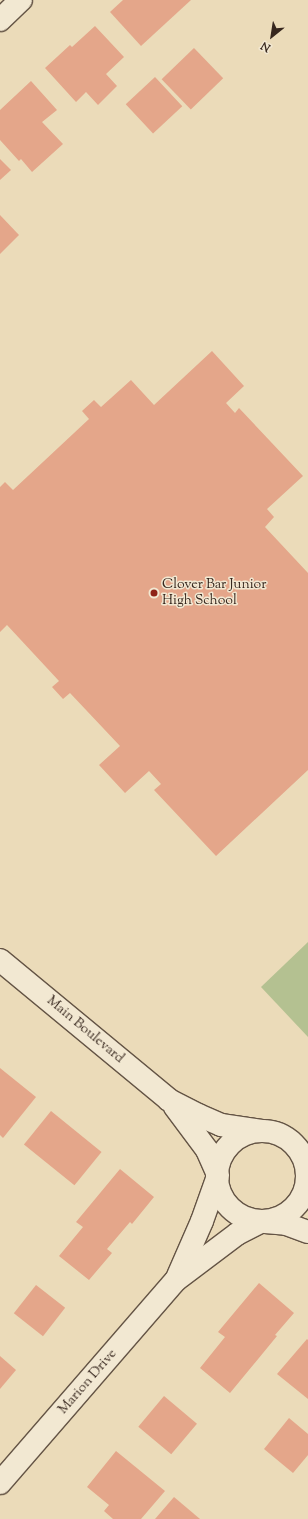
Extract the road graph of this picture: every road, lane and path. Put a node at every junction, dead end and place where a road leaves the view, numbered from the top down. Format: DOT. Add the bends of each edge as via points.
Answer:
graph roads {
  1 [pos="21,0"];
  2 [pos="0,20"];
  3 [pos="0,960"];
  4 [pos="170,1100"];
  5 [pos="262,1131"];
  6 [pos="217,1174"];
  7 [pos="307,1186"];
  8 [pos="263,1221"];
  9 [pos="308,1232"];
  10 [pos="176,1280"];
  11 [pos="0,1484"];
  1 -- 2 [label="street"];
  3 -- 4 [label="street, Main Boulevard"];
  4 -- 5 [label="street, Main Boulevard" via="198,1116 221,1125"];
  4 -- 6 [label="street, Main Boulevard" via="207,1150"];
  5 -- 6 [label="street, Main Boulevard" via="249,1133 227,1148 220,1159"];
  5 -- 7 [label="street, Main Boulevard" via="287,1138 297,1148 304,1159"];
  6 -- 8 [label="street, Main Boulevard" via="222,1197 230,1207 251,1220"];
  6 -- 10 [label="street, Marion Drive" via="202,1221"];
  7 -- 8 [label="street, Main Boulevard" via="292,1210 279,1218"];
  8 -- 9 [label="street, Main Boulevard" via="286,1224"];
  8 -- 10 [label="street, Marion Drive" via="237,1234"];
  10 -- 11 [label="street, Marion Drive"];
}
